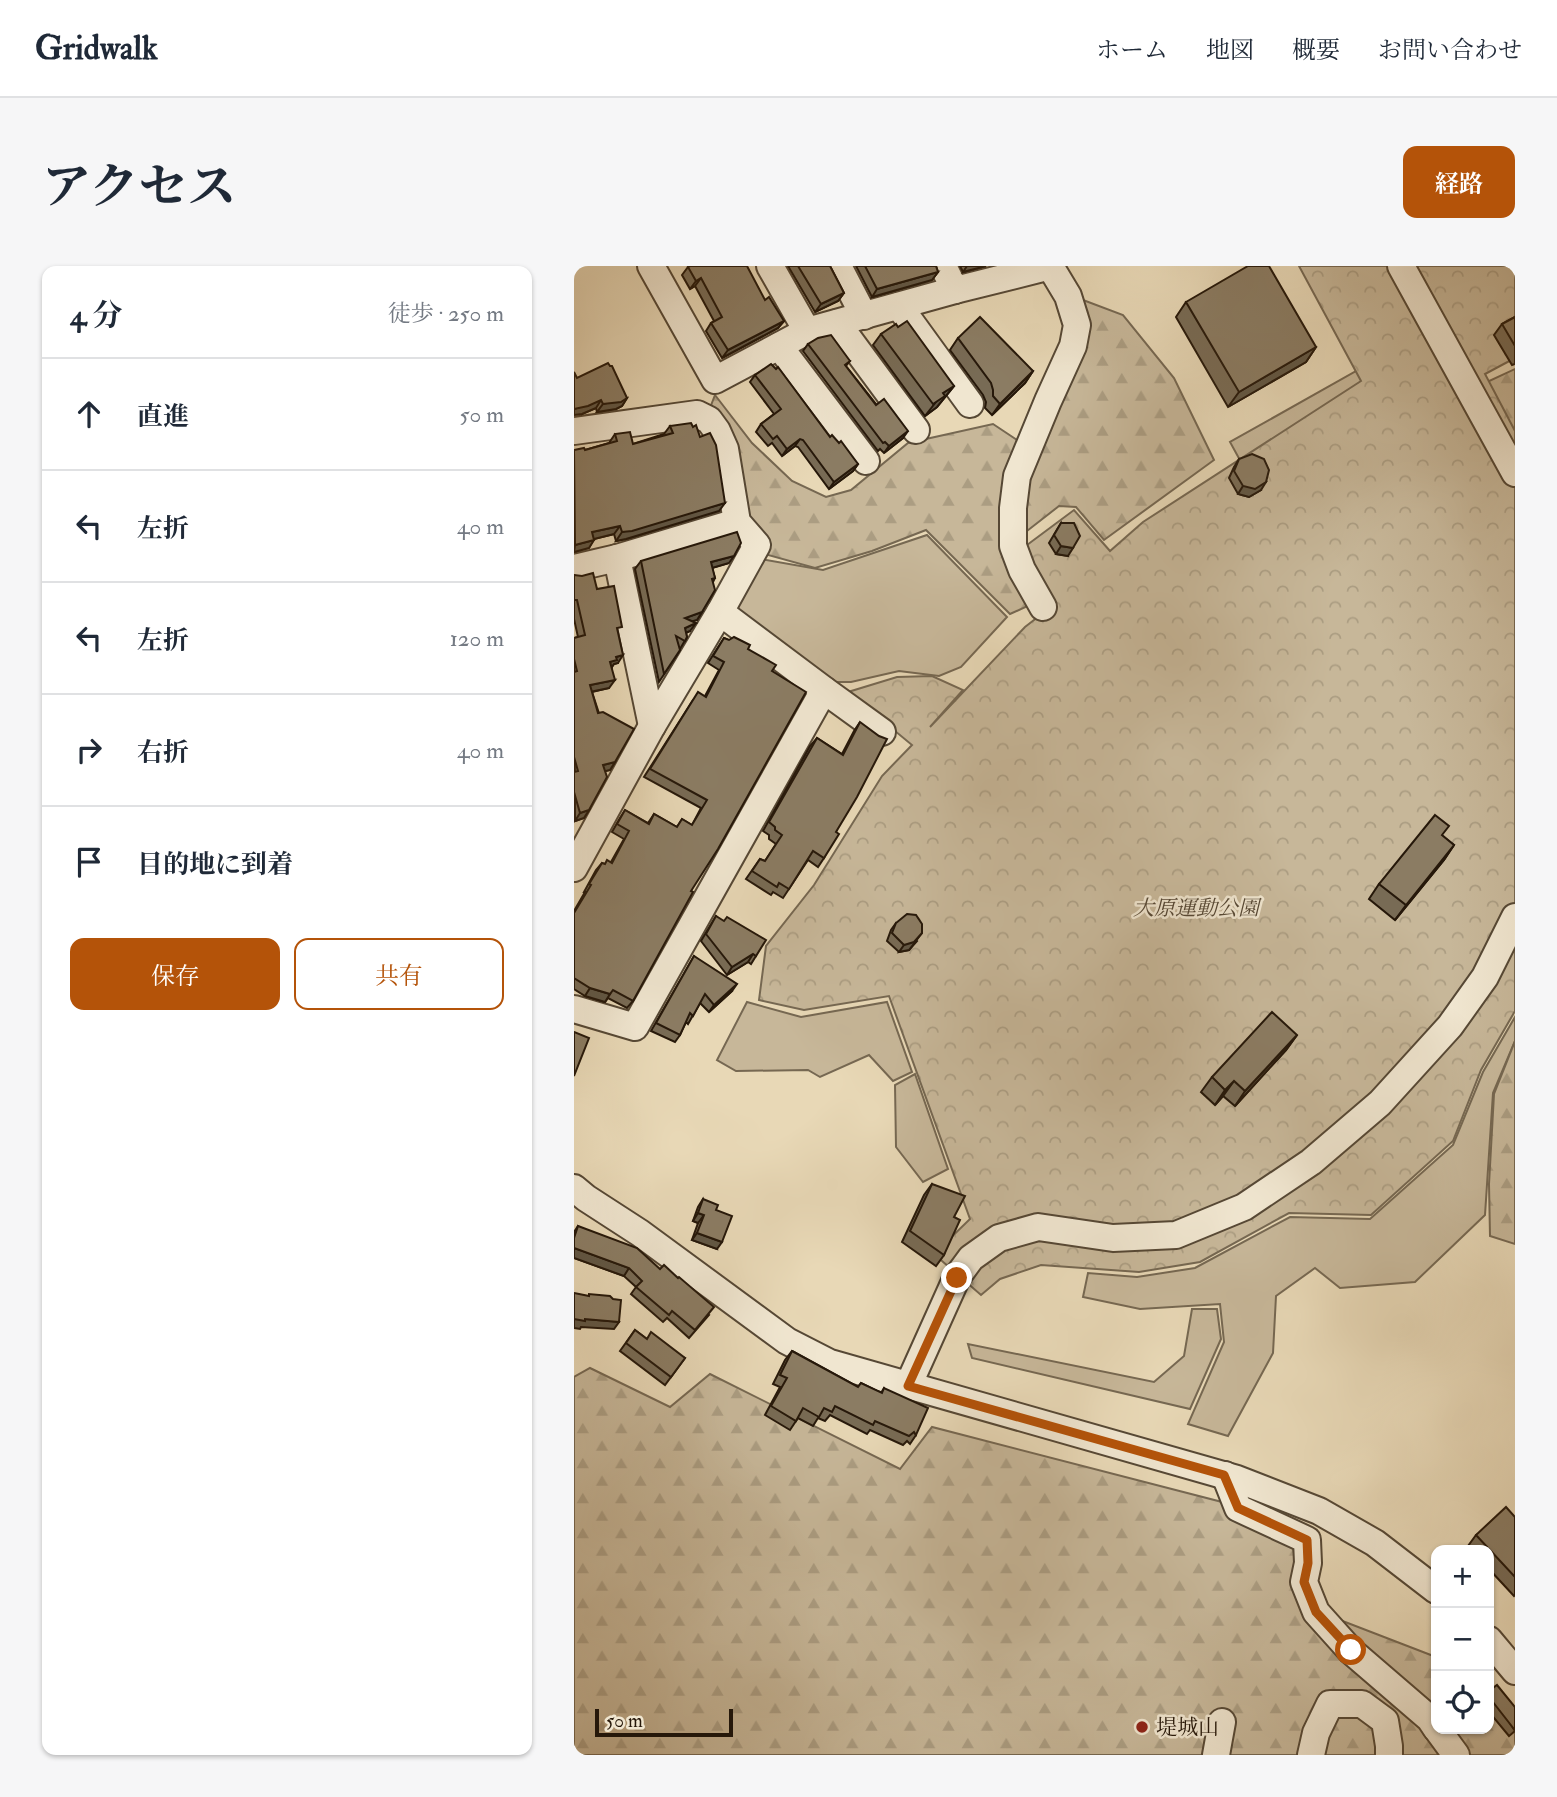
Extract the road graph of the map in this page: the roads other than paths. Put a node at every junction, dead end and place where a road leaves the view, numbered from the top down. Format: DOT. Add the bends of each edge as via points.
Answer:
graph roads {
  1 [pos="651,266"];
  2 [pos="770,266"];
  3 [pos="838,266"];
  4 [pos="943,266"];
  5 [pos="1050,266"];
  6 [pos="1401,266"];
  7 [pos="955,290"];
  8 [pos="899,306"];
  9 [pos="864,316"];
  10 [pos="836,323"];
  11 [pos="807,331"];
  12 [pos="779,346"];
  13 [pos="970,404"];
  14 [pos="916,430"];
  15 [pos="574,431"];
  16 [pos="866,461"];
  17 [pos="1515,473"];
  18 [pos="737,522"];
  19 [pos="617,558"];
  20 [pos="574,568"];
  21 [pos="1044,607"];
  22 [pos="720,612"];
  23 [pos="824,690"];
  24 [pos="652,726"];
  25 [pos="882,732"];
  26 [pos="575,864"];
  27 [pos="1515,917"];
  28 [pos="574,1009"];
  29 [pos="581,1201"];
  30 [pos="908,1386"];
  31 [pos="1224,1475"];
  32 [pos="1431,1586"];
  33 [pos="1494,1646"];
  34 [pos="1515,1671"];
  35 [pos="1222,1721"];
  36 [pos="1431,1721"];
  37 [pos="1440,1734"];
  38 [pos="1216,1755"];
  39 [pos="1311,1755"];
  40 [pos="1389,1755"];
  41 [pos="1456,1755"];
  1 -- 12 [label="street" via="715,380"];
  2 -- 11 [label="street"];
  3 -- 9 [label="street"];
  4 -- 7 [label="street"];
  5 -- 7 [label="street"];
  5 -- 21 [label="street" via="1068,296 1077,325 1073,346 1017,476 1013,508 1013,546"];
  6 -- 17 [label="street"];
  7 -- 8 [label="street"];
  8 -- 9 [label="street"];
  8 -- 13 [label="street"];
  9 -- 10 [label="street"];
  10 -- 11 [label="street"];
  10 -- 14 [label="street"];
  11 -- 12 [label="street"];
  12 -- 16 [label="street"];
  15 -- 18 [label="street" via="697,414 709,420 725,449"];
  18 -- 19 [label="street"];
  18 -- 22 [label="street" via="757,545"];
  19 -- 20 [label="street"];
  19 -- 24 [label="street"];
  22 -- 23 [label="street"];
  22 -- 24 [label="street"];
  23 -- 25 [label="street"];
  23 -- 28 [label="street" via="635,1027"];
  24 -- 26 [label="street"];
  27 -- 30 [label="street" via="1485,977 1450,1026 1380,1103 1311,1163 1244,1207 1176,1235 1113,1238 1038,1227 999,1238 971,1258 957,1278"];
  29 -- 30 [label="street" via="640,1233 787,1341 830,1363"];
  30 -- 31 [label="street"];
  31 -- 32 [label="street" via="1319,1511 1375,1544"];
  31 -- 36 [label="street" via="1238,1508 1307,1540 1304,1582 1316,1612 1351,1650"];
  33 -- 34 [label="street"];
  35 -- 38 [label="street"];
  37 -- 41 [label="street"];
  39 -- 40 [label="street" via="1330,1704 1362,1704 1385,1721"];
}
